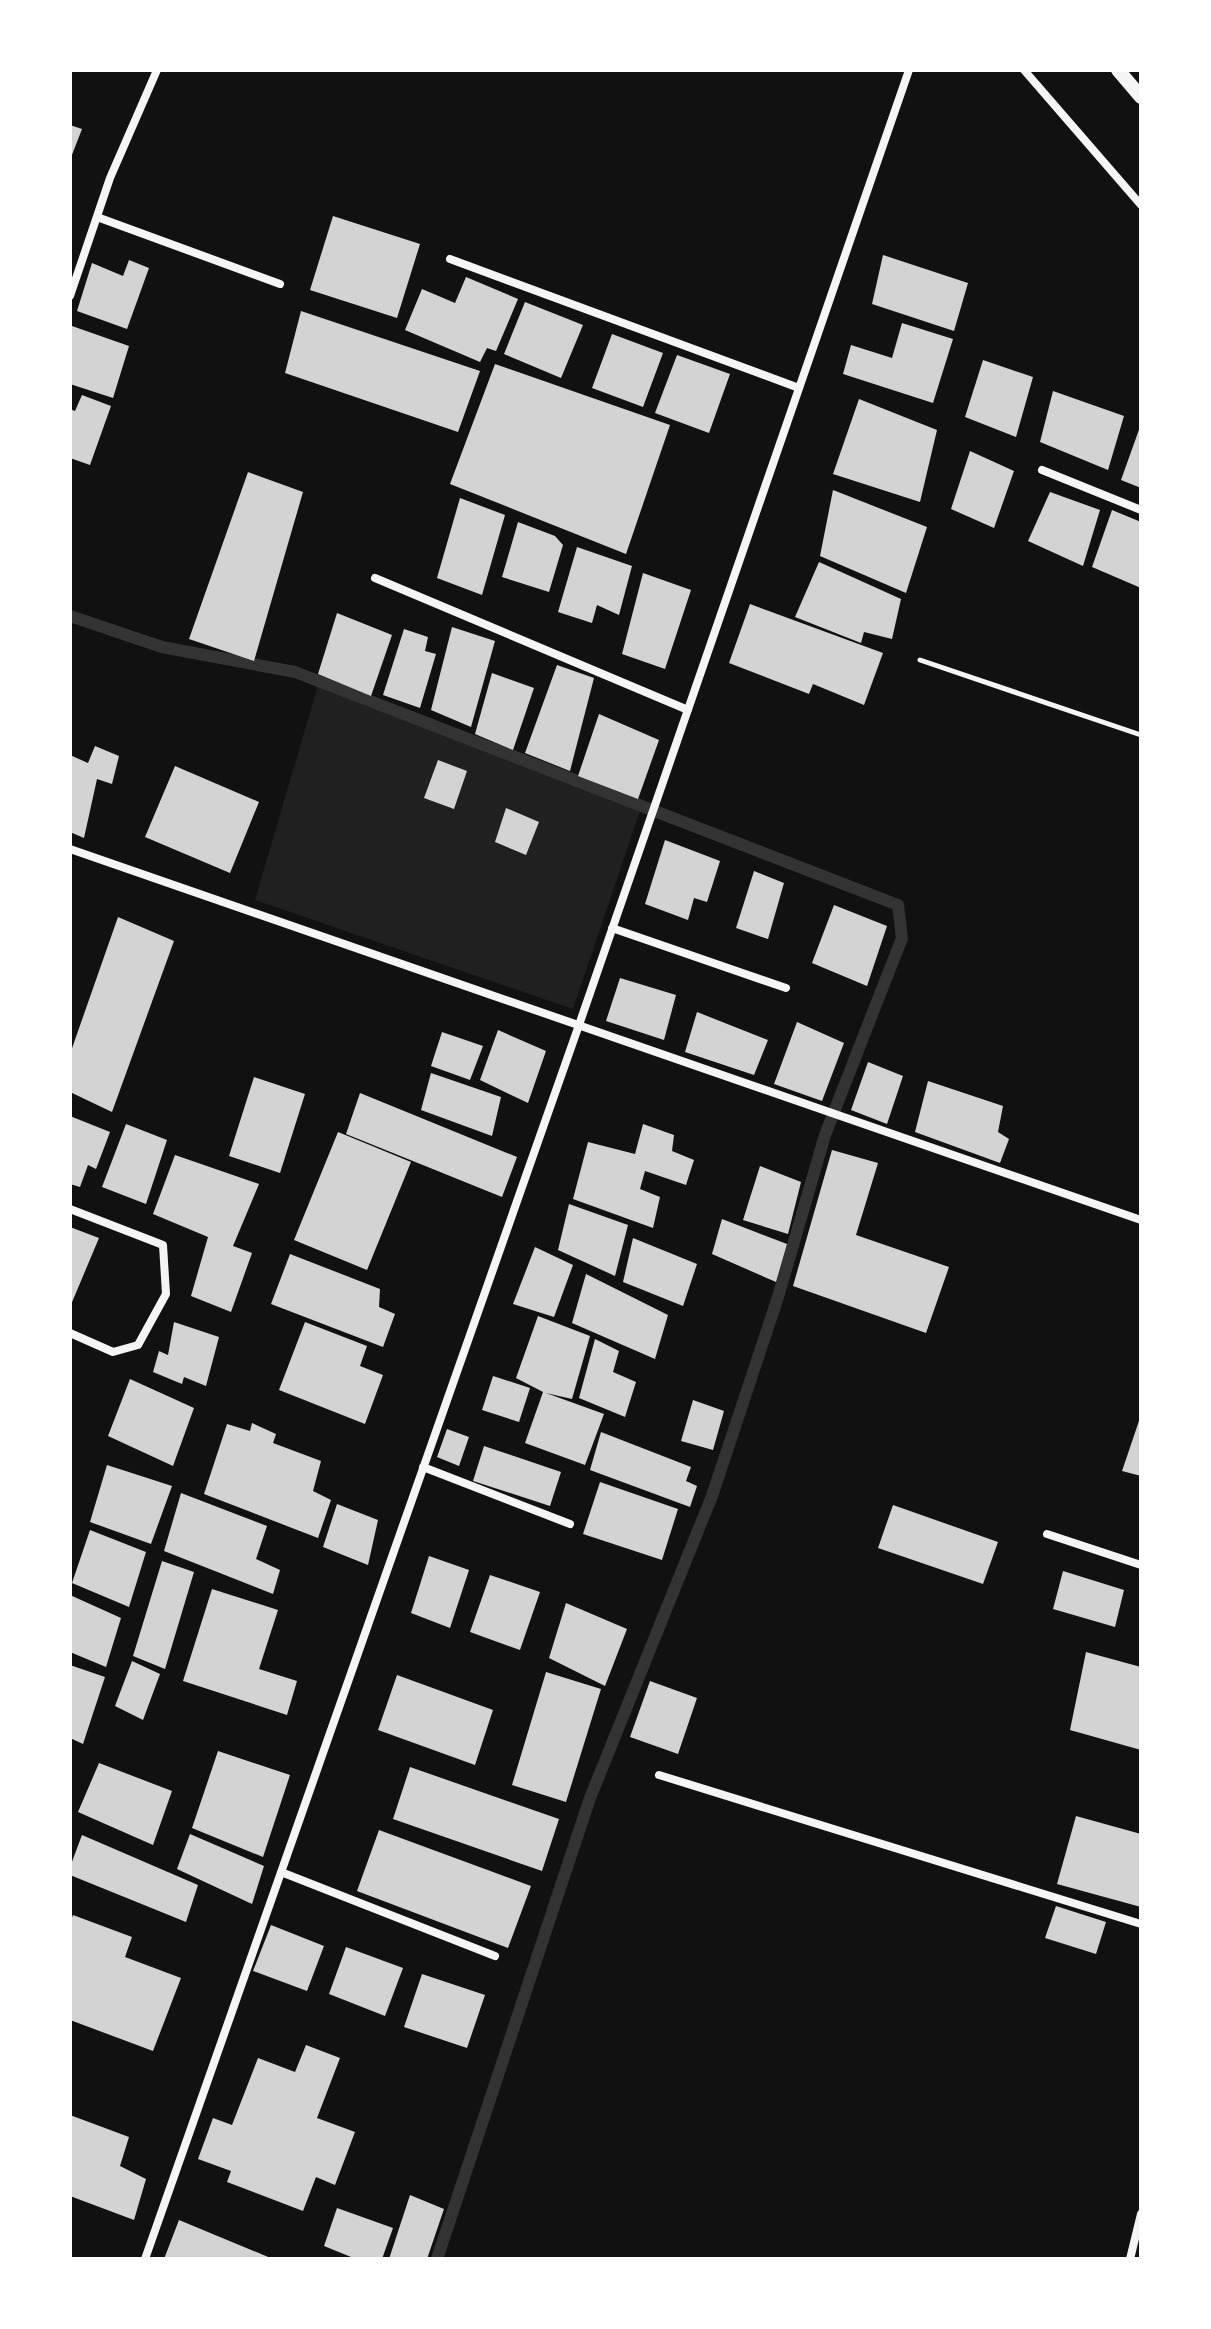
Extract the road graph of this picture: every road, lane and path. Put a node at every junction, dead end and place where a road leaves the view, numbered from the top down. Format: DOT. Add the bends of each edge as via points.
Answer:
graph roads {
  1 [pos="157,70"];
  2 [pos="909,70"];
  3 [pos="1024,70"];
  4 [pos="1118,70"];
  5 [pos="1141,97"];
  6 [pos="1141,205"];
  7 [pos="97,217"];
  8 [pos="450,259"];
  9 [pos="280,284"];
  10 [pos="70,296"];
  11 [pos="799,388"];
  12 [pos="1042,470"];
  13 [pos="1141,510"];
  14 [pos="375,578"];
  15 [pos="920,660"];
  16 [pos="688,710"];
  17 [pos="1141,735"];
  18 [pos="70,849"];
  19 [pos="612,928"];
  20 [pos="786,988"];
  21 [pos="579,1025"];
  22 [pos="70,1209"];
  23 [pos="1141,1220"];
  24 [pos="70,1333"];
  25 [pos="423,1467"];
  26 [pos="570,1524"];
  27 [pos="1047,1534"];
  28 [pos="1141,1565"];
  29 [pos="659,1775"];
  30 [pos="281,1872"];
  31 [pos="1141,1924"];
  32 [pos="495,1956"];
  33 [pos="1141,2214"];
  34 [pos="145,2259"];
  35 [pos="1130,2259"];
  1 -- 7 [label="street"];
  2 -- 11 [label="street"];
  3 -- 6 [label="street"];
  4 -- 5 [label="street"];
  7 -- 9 [label="street"];
  7 -- 10 [label="street"];
  8 -- 11 [label="street"];
  11 -- 16 [label="street"];
  12 -- 13 [label="street"];
  14 -- 16 [label="street"];
  15 -- 17 [label="path"];
  16 -- 19 [label="street"];
  18 -- 21 [label="street"];
  19 -- 20 [label="street"];
  19 -- 21 [label="street"];
  21 -- 23 [label="street"];
  21 -- 25 [label="street"];
  22 -- 24 [label="street" via="163,1245 166,1294 138,1345 113,1352"];
  25 -- 26 [label="street"];
  25 -- 30 [label="street"];
  27 -- 28 [label="street"];
  29 -- 31 [label="street"];
  30 -- 32 [label="street"];
  30 -- 34 [label="street"];
  33 -- 35 [label="street"];
}
